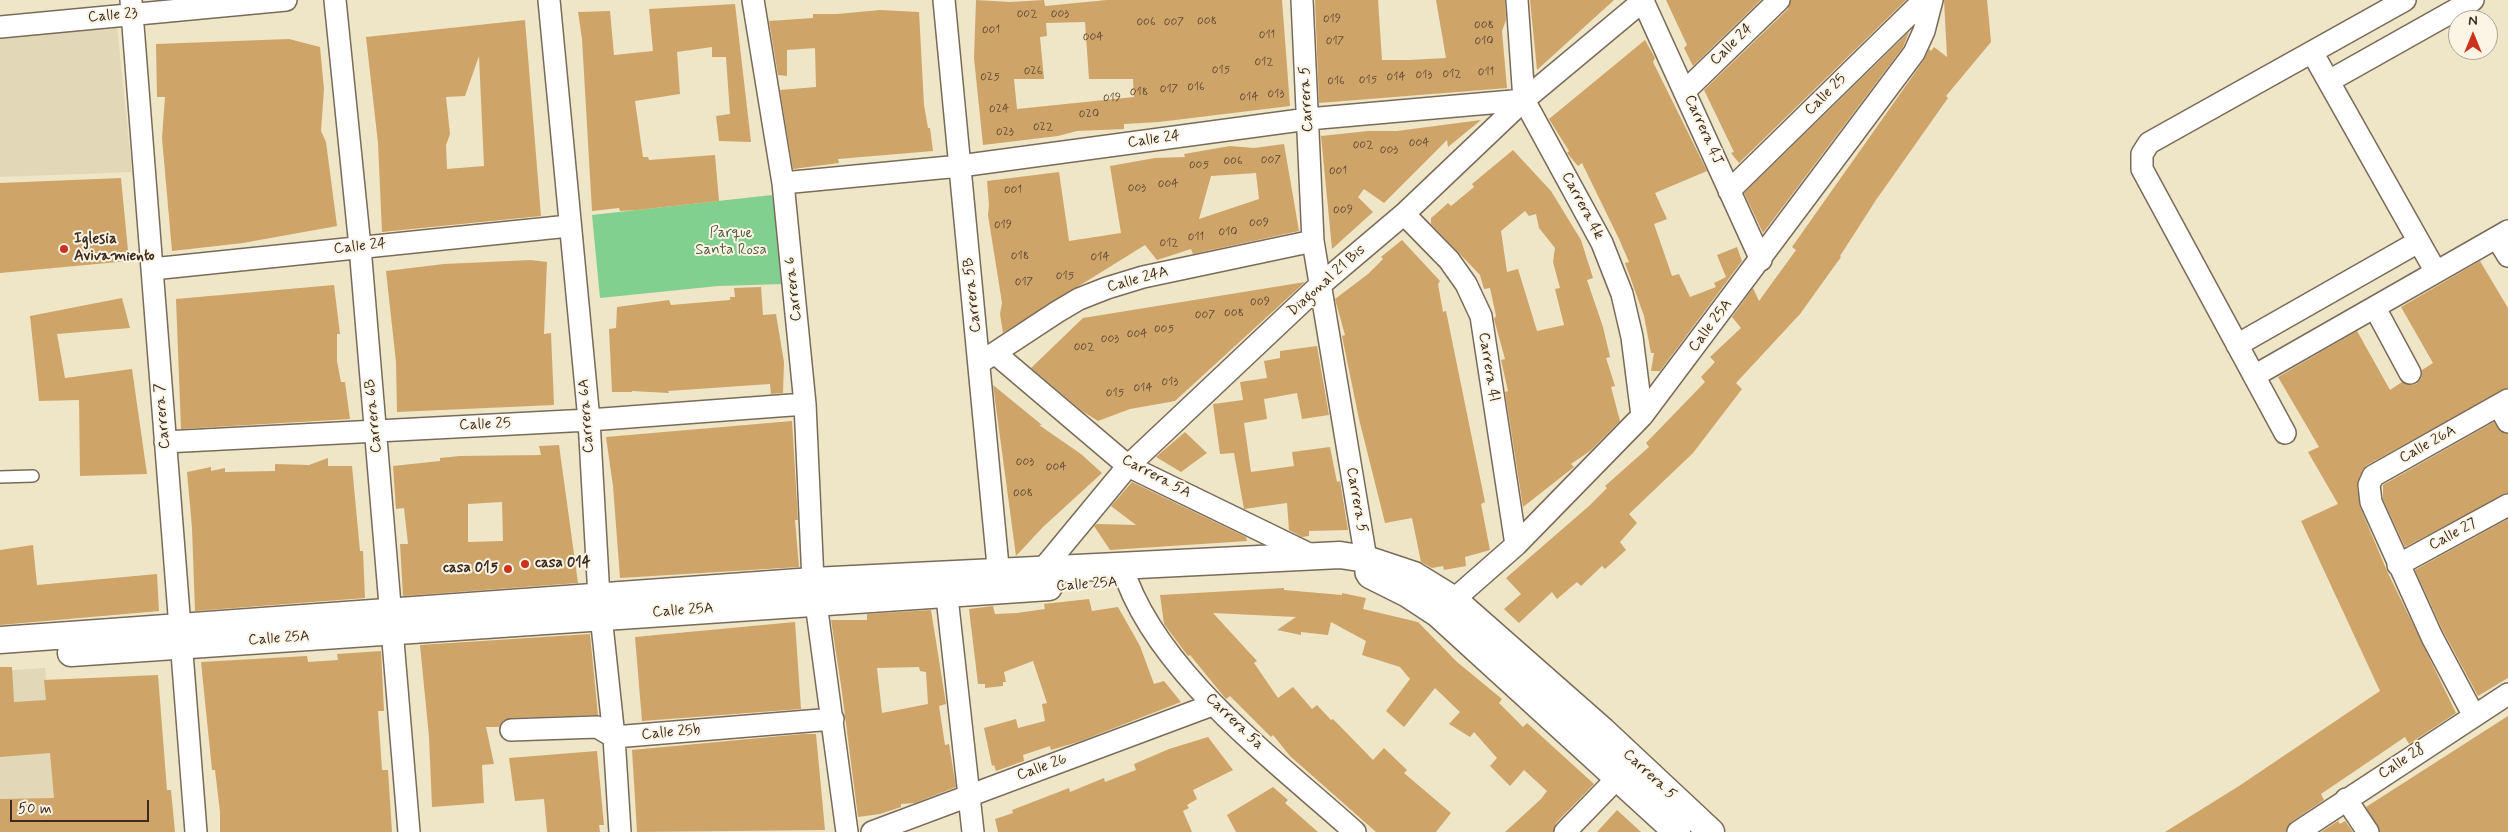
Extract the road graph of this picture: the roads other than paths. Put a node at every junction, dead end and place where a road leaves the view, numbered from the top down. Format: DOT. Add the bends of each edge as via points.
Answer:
graph roads {
  1 [pos="286,0"];
  2 [pos="335,0"];
  3 [pos="549,0"];
  4 [pos="753,0"];
  5 [pos="944,0"];
  6 [pos="1302,0"];
  7 [pos="1517,0"];
  8 [pos="1644,0"];
  9 [pos="1779,0"];
  10 [pos="1924,0"];
  11 [pos="1932,0"];
  12 [pos="2405,0"];
  13 [pos="2473,0"];
  14 [pos="131,7"];
  15 [pos="0,27"];
  16 [pos="2312,52"];
  17 [pos="2329,81"];
  18 [pos="1686,90"];
  19 [pos="1524,100"];
  20 [pos="1308,119"];
  21 [pos="960,166"];
  22 [pos="783,183"];
  23 [pos="1729,191"];
  24 [pos="1404,214"];
  25 [pos="569,226"];
  26 [pos="2503,235"];
  27 [pos="1313,241"];
  28 [pos="2418,242"];
  29 [pos="360,247"];
  30 [pos="2508,256"];
  31 [pos="1761,260"];
  32 [pos="152,269"];
  33 [pos="2436,272"];
  34 [pos="1320,286"];
  35 [pos="2374,308"];
  36 [pos="2237,345"];
  37 [pos="988,358"];
  38 [pos="2410,373"];
  39 [pos="2254,376"];
  40 [pos="806,404"];
  41 [pos="2505,409"];
  42 [pos="1642,416"];
  43 [pos="589,420"];
  44 [pos="374,430"];
  45 [pos="2284,433"];
  46 [pos="165,442"];
  47 [pos="1128,466"];
  48 [pos="33,476"];
  49 [pos="0,477"];
  50 [pos="2508,505"];
  51 [pos="1516,546"];
  52 [pos="1311,555"];
  53 [pos="2398,565"];
  54 [pos="1366,566"];
  55 [pos="1125,574"];
  56 [pos="1043,578"];
  57 [pos="1000,581"];
  58 [pos="945,584"];
  59 [pos="814,591"];
  60 [pos="1446,606"];
  61 [pos="600,607"];
  62 [pos="392,621"];
  63 [pos="180,636"];
  64 [pos="0,640"];
  65 [pos="0,658"];
  66 [pos="2508,694"];
  67 [pos="1212,704"];
  68 [pos="2474,716"];
  69 [pos="833,719"];
  70 [pos="511,730"];
  71 [pos="614,738"];
  72 [pos="1626,769"];
  73 [pos="969,795"];
  74 [pos="2346,798"];
  75 [pos="196,832"];
  76 [pos="408,832"];
  77 [pos="620,832"];
  78 [pos="846,832"];
  79 [pos="872,832"];
  80 [pos="973,832"];
  81 [pos="1355,832"];
  82 [pos="1565,832"];
  83 [pos="1677,832"];
  84 [pos="1711,832"];
  85 [pos="2298,832"];
  86 [pos="2368,832"];
  1 -- 14 [label="street, Calle 23"];
  2 -- 29 [label="street, Carrera 6B"];
  3 -- 25 [label="street, Carrera 6A"];
  4 -- 22 [label="street, Carrera 6"];
  5 -- 21 [label="street, Carrera 5B"];
  6 -- 20 [label="street, Carrera 5"];
  7 -- 19 [label="street, Carrera 4k"];
  8 -- 18 [label="street, Carrera 4J"];
  8 -- 19 [label="street, Diagonal 21 Bis"];
  9 -- 18 [label="street, Calle 24"];
  10 -- 23 [label="street, Calle 25"];
  11 -- 31 [label="street, Calle 25A" via="1914,53"];
  12 -- 16 [label="street"];
  13 -- 17 [label="street"];
  14 -- 15 [label="street, Calle 23"];
  14 -- 32 [label="street, Carrera 7"];
  16 -- 17 [label="street"];
  16 -- 36 [label="street" via="2149,143 2142,154 2142,169"];
  17 -- 28 [label="street"];
  18 -- 23 [label="street, Carrera 4J"];
  19 -- 20 [label="street, Calle 24"];
  19 -- 24 [label="street, Diagonal 21 Bis"];
  19 -- 42 [label="street, Carrera 4k" via="1602,243 1622,294 1632,337"];
  20 -- 21 [label="street, Calle 24"];
  20 -- 27 [label="street, Carrera 5"];
  21 -- 22 [label="street, Calle 24"];
  21 -- 37 [label="street, Carrera 5B"];
  22 -- 40 [label="street, Carrera 6"];
  23 -- 31 [label="street, Carrera 4J"];
  24 -- 34 [label="street, Diagonal 21 Bis"];
  24 -- 51 [label="street, Carrera 4l" via="1449,260 1466,284 1480,316"];
  25 -- 29 [label="street, Calle 24"];
  25 -- 43 [label="street, Carrera 6A"];
  26 -- 30 [label="street"];
  26 -- 33 [label="street"];
  27 -- 34 [label="street, Carrera 5"];
  27 -- 37 [label="street, Calle 24A" via="1143,277 1108,288 1079,299"];
  28 -- 33 [label="street"];
  28 -- 36 [label="street"];
  29 -- 32 [label="street, Calle 24"];
  29 -- 44 [label="street, Carrera 6B"];
  31 -- 42 [label="street, Calle 25A"];
  32 -- 46 [label="street, Carrera 7"];
  33 -- 35 [label="street"];
  34 -- 47 [label="street, Diagonal 21 Bis"];
  34 -- 54 [label="street, Carrera 5"];
  35 -- 38 [label="street"];
  35 -- 39 [label="street"];
  36 -- 39 [label="street"];
  37 -- 47 [label="street, Carrera 5A"];
  37 -- 57 [label="street, Carrera 5B"];
  39 -- 45 [label="street"];
  40 -- 43 [label="street, Calle 25"];
  40 -- 59 [label="street, Carrera 6"];
  41 -- 53 [label="street, Calle 26A" via="2373,476 2369,485 2371,502"];
  42 -- 51 [label="street, Calle 25A"];
  43 -- 44 [label="street, Calle 25"];
  43 -- 61 [label="street, Carrera 6A"];
  44 -- 46 [label="street, Calle 25"];
  44 -- 62 [label="street, Carrera 6B"];
  46 -- 63 [label="street, Carrera 7"];
  47 -- 52 [label="street, Carrera 5A"];
  47 -- 56 [label="street, Diagonal 21 Bis"];
  48 -- 49 [label="lane"];
  50 -- 53 [label="street, Calle 27"];
  51 -- 60 [label="street, Calle 25A"];
  52 -- 54 [label="street, Calle 25A"];
  52 -- 55 [label="street, Calle 25A"];
  53 -- 68 [label="street"];
  54 -- 55 [label="street, Calle 25A"];
  54 -- 60 [label="street, Carrera 5" via="1406,593"];
  55 -- 56 [label="street, Calle 25A"];
  55 -- 67 [label="street, Carrera 5a" via="1155,634"];
  56 -- 57 [label="street, Calle 25A"];
  57 -- 58 [label="street, Calle 25A"];
  58 -- 59 [label="street, Calle 25A"];
  58 -- 73 [label="street"];
  59 -- 61 [label="street, Calle 25A"];
  59 -- 69 [label="street, Carrera 6"];
  60 -- 72 [label="street, Carrera 5"];
  61 -- 62 [label="street, Calle 25A"];
  61 -- 71 [label="street, Carrera 6A"];
  62 -- 63 [label="street, Calle 25A"];
  62 -- 76 [label="street, Carrera 6B"];
  63 -- 64 [label="street, Calle 25A"];
  63 -- 65 [label="street, Calle 25A"];
  63 -- 75 [label="street, Carrera 7"];
  66 -- 68 [label="street, Calle 28"];
  67 -- 73 [label="street, Calle 26"];
  67 -- 81 [label="street, Carrera 5a"];
  68 -- 74 [label="street, Calle 28"];
  69 -- 71 [label="street, Calle 25b"];
  69 -- 78 [label="street, Carrera 6"];
  70 -- 71 [label="street" via="597,727"];
  71 -- 77 [label="street, Carrera 6A"];
  72 -- 82 [label="street"];
  72 -- 83 [label="street, Carrera 5"];
  72 -- 84 [label="street, Carrera 5"];
  73 -- 79 [label="street, Calle 26"];
  73 -- 80 [label="street"];
  74 -- 85 [label="street, Calle 28"];
  74 -- 86 [label="street"];
}
